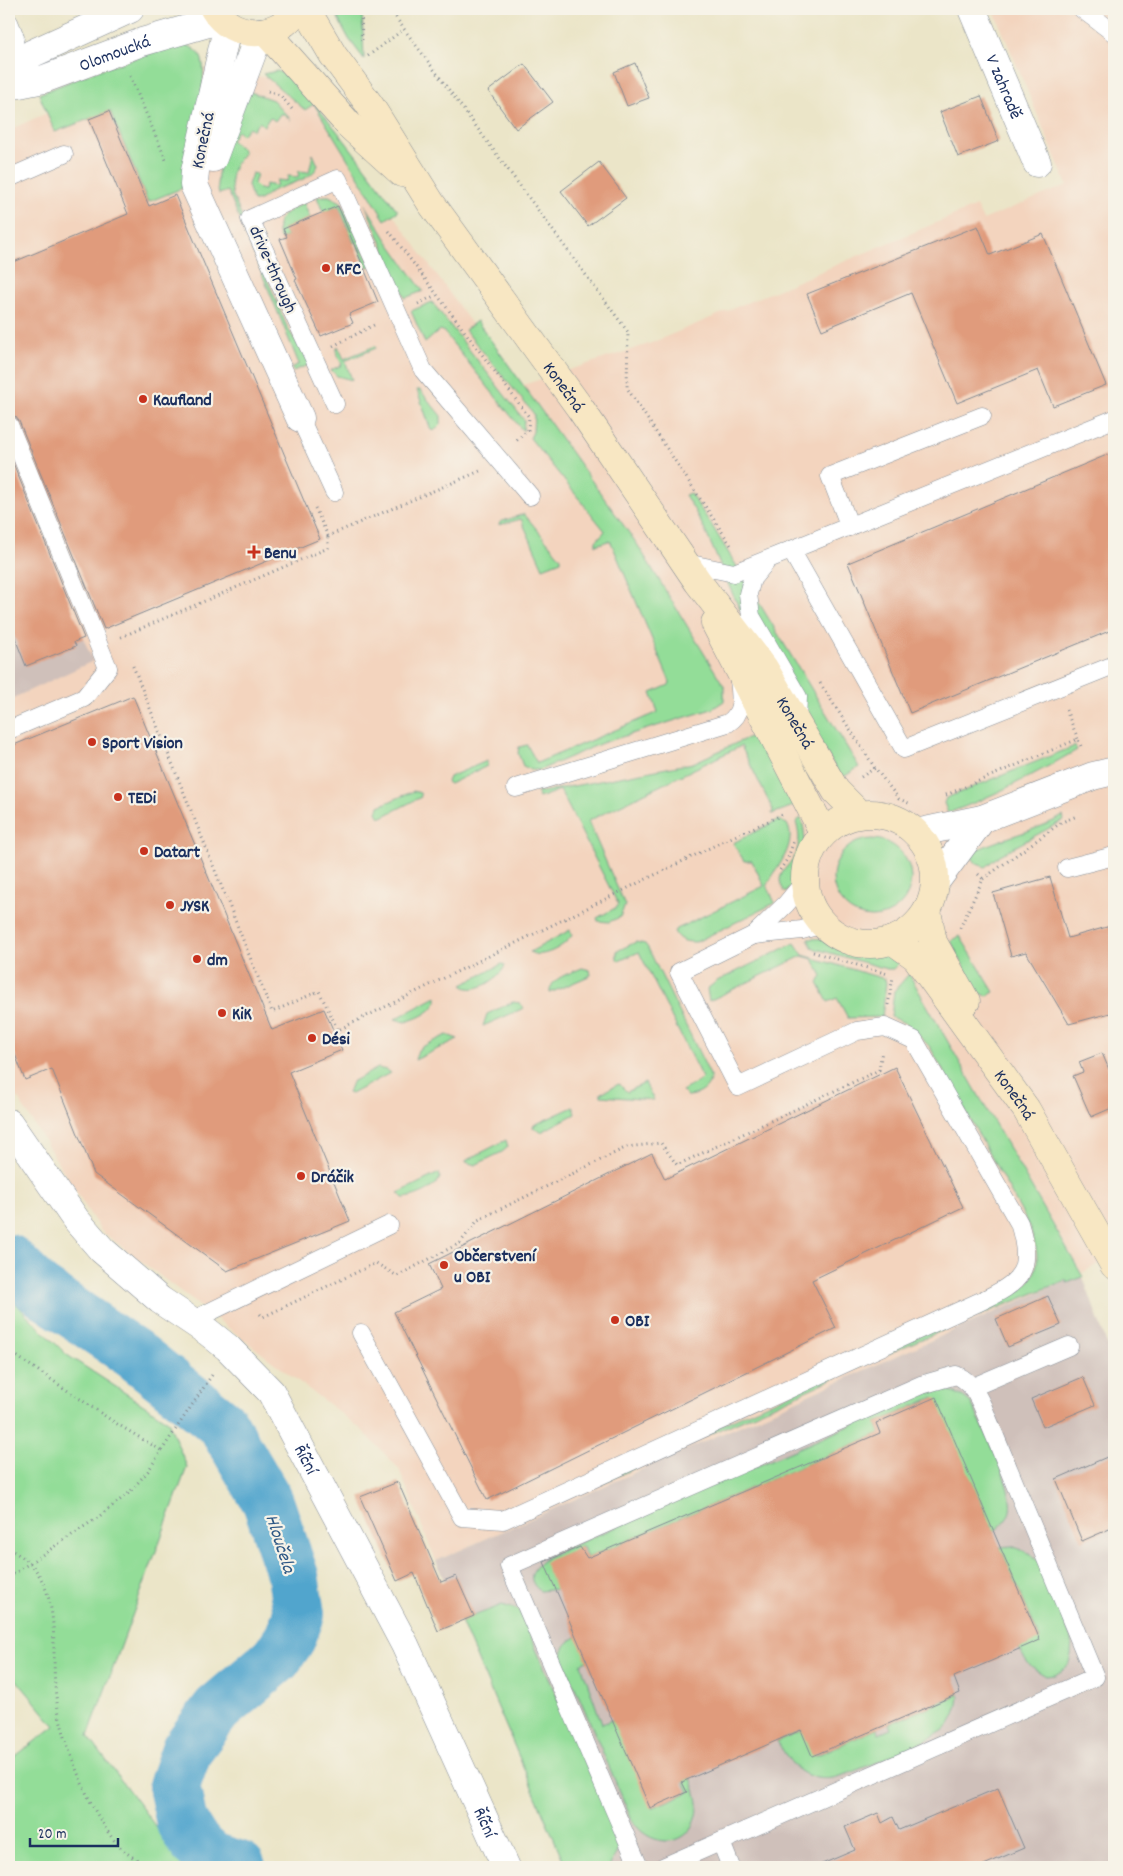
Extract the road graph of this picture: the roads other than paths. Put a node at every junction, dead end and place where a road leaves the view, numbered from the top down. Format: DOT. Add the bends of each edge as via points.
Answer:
graph roads {
  1 [pos="130,9"];
  2 [pos="297,9"];
  3 [pos="306,9"];
  4 [pos="972,9"];
  5 [pos="1082,9"];
  6 [pos="221,17"];
  7 [pos="9,22"];
  8 [pos="263,32"];
  9 [pos="1114,33"];
  10 [pos="9,66"];
  11 [pos="9,81"];
  12 [pos="9,86"];
  13 [pos="64,154"];
  14 [pos="1037,163"];
  15 [pos="9,178"];
  16 [pos="425,194"];
  17 [pos="225,251"];
  18 [pos="335,404"];
  19 [pos="982,416"];
  20 [pos="300,418"];
  21 [pos="1114,420"];
  22 [pos="9,425"];
  23 [pos="334,492"];
  24 [pos="530,496"];
  25 [pos="850,527"];
  26 [pos="791,550"];
  27 [pos="767,561"];
  28 [pos="692,573"];
  29 [pos="1114,665"];
  30 [pos="738,668"];
  31 [pos="797,722"];
  32 [pos="9,730"];
  33 [pos="1114,771"];
  34 [pos="516,788"];
  35 [pos="858,814"];
  36 [pos="982,819"];
  37 [pos="825,832"];
  38 [pos="916,833"];
  39 [pos="1114,856"];
  40 [pos="1067,868"];
  41 [pos="805,881"];
  42 [pos="936,881"];
  43 [pos="927,911"];
  44 [pos="813,927"];
  45 [pos="754,935"];
  46 [pos="892,940"];
  47 [pos="1026,1109"];
  48 [pos="9,1123"];
  49 [pos="389,1225"];
  50 [pos="1114,1265"];
  51 [pos="191,1321"];
  52 [pos="360,1333"];
  53 [pos="1069,1346"];
  54 [pos="973,1387"];
  55 [pos="720,1842"];
  56 [pos="506,1867"];
  57 [pos="639,1867"];
  58 [pos="663,1867"];
  59 [pos="731,1867"];
  1 -- 11 [label="street, Olomoucká" via="31,54"];
  2 -- 8 [label="main road" via="288,21"];
  3 -- 16 [label="main road, Konečná" via="354,65"];
  4 -- 14 [label="street, V zahradě"];
  5 -- 9 [label="lane"];
  6 -- 8 [label="main road" via="242,31"];
  6 -- 12 [label="street, Olomoucká" via="142,42 44,79"];
  6 -- 17 [label="street, Konečná" via="194,185"];
  7 -- 10 [label="lane" via="15,37"];
  8 -- 16 [label="main road, Konečná" via="349,125"];
  8 -- 17 [label="street, Konečná" via="214,156 207,197"];
  13 -- 15 [label="lane"];
  16 -- 28 [label="main road, Konečná" via="580,408"];
  17 -- 20 [label="street, Konečná"];
  18 -- 24 [label="lane, drive-through" via="250,219 338,179 423,370"];
  19 -- 25 [label="lane" via="830,476"];
  20 -- 23 [label="lane"];
  21 -- 25 [label="lane"];
  22 -- 32 [label="lane" via="108,668 84,698"];
  25 -- 26 [label="lane"];
  26 -- 27 [label="lane"];
  26 -- 29 [label="lane" via="904,749"];
  27 -- 28 [label="lane" via="734,573"];
  27 -- 31 [label="lane" via="752,578 748,594 751,616 798,696"];
  28 -- 30 [label="main road, Konečná"];
  28 -- 31 [label="main road, Konečná" via="752,651"];
  30 -- 34 [label="lane" via="740,709 736,718 728,723"];
  30 -- 37 [label="main road, Konečná" via="800,810"];
  31 -- 35 [label="main road, Konečná" via="836,791"];
  33 -- 36 [label="street"];
  35 -- 37 [label="main road"];
  35 -- 38 [label="main road" via="879,814 899,820"];
  36 -- 38 [label="street"];
  36 -- 42 [label="street"];
  37 -- 41 [label="main road" via="810,854"];
  38 -- 42 [label="main road" via="934,863"];
  39 -- 40 [label="lane"];
  41 -- 44 [label="main road" via="813,911"];
  41 -- 45 [label="lane"];
  42 -- 43 [label="main road"];
  43 -- 46 [label="main road" via="906,934"];
  43 -- 47 [label="main road" via="933,942"];
  44 -- 45 [label="lane"];
  44 -- 46 [label="main road" via="855,942 874,944"];
  45 -- 52 [label="lane" via="679,972 738,1087 857,1031 885,1027 914,1040 1019,1223 1026,1245 1021,1276 1001,1292 503,1520 462,1517"];
  46 -- 47 [label="main road, Konečná" via="916,957"];
  47 -- 50 [label="main road, Konečná"];
  48 -- 51 [label="street, Říční" via="76,1220 102,1250 160,1300"];
  49 -- 51 [label="lane"];
  51 -- 56 [label="street, Říční" via="228,1348 267,1387 283,1411 405,1645"];
  53 -- 54 [label="lane"];
  54 -- 55 [label="lane" via="1095,1677"];
  54 -- 57 [label="lane" via="956,1375 920,1385 509,1566"];
  55 -- 58 [label="lane"];
  55 -- 59 [label="lane"];
}
